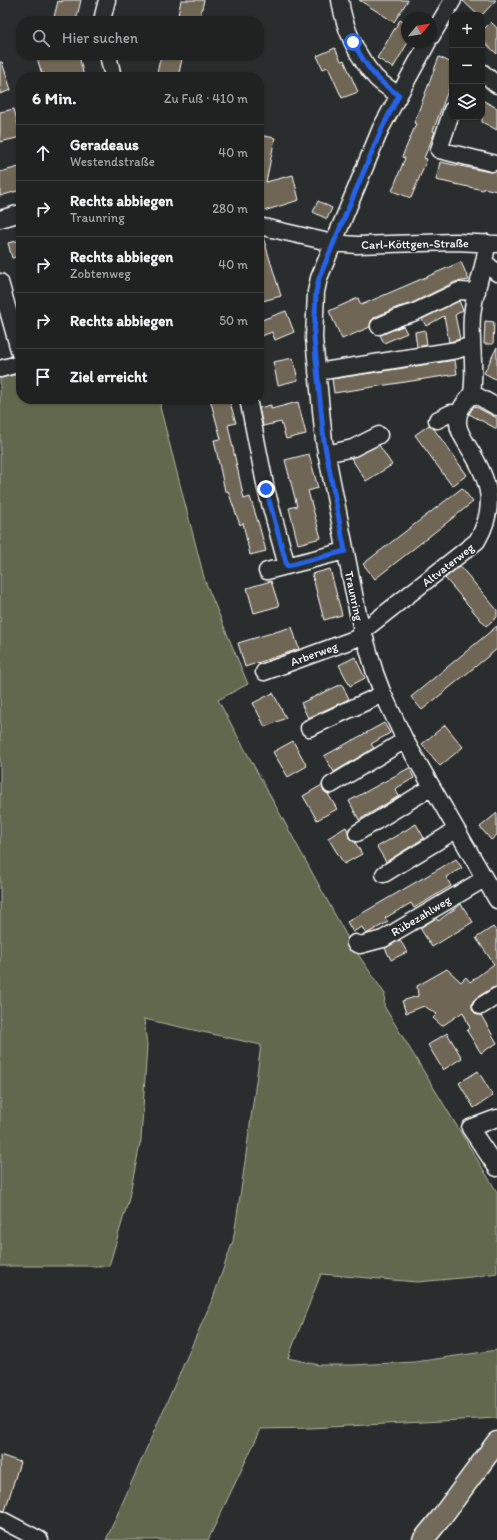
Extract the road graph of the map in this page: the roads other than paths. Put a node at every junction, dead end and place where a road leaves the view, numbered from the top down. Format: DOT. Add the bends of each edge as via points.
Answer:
graph roads {
  1 [pos="107,0"];
  2 [pos="340,0"];
  3 [pos="451,9"];
  4 [pos="104,16"];
  5 [pos="437,29"];
  6 [pos="425,48"];
  7 [pos="109,60"];
  8 [pos="112,72"];
  9 [pos="485,75"];
  10 [pos="497,85"];
  11 [pos="399,95"];
  12 [pos="449,119"];
  13 [pos="492,163"];
  14 [pos="16,214"];
  15 [pos="0,219"];
  16 [pos="264,227"];
  17 [pos="333,243"];
  18 [pos="492,243"];
  19 [pos="484,264"];
  20 [pos="497,273"];
  21 [pos="0,282"];
  22 [pos="477,292"];
  23 [pos="379,326"];
  24 [pos="16,339"];
  25 [pos="471,345"];
  26 [pos="16,364"];
  27 [pos="0,369"];
  28 [pos="317,372"];
  29 [pos="472,393"];
  30 [pos="249,404"];
  31 [pos="497,407"];
  32 [pos="459,414"];
  33 [pos="437,420"];
  34 [pos="378,434"];
  35 [pos="326,454"];
  36 [pos="345,551"];
  37 [pos="287,566"];
  38 [pos="266,571"];
  39 [pos="362,632"];
  40 [pos="264,672"];
  41 [pos="383,694"];
  42 [pos="309,728"];
  43 [pos="405,740"];
  44 [pos="331,785"];
  45 [pos="432,787"];
  46 [pos="456,830"];
  47 [pos="357,833"];
  48 [pos="384,874"];
  49 [pos="484,879"];
  50 [pos="497,900"];
  51 [pos="355,943"];
  52 [pos="497,996"];
  53 [pos="481,1006"];
  54 [pos="497,1118"];
  55 [pos="497,1168"];
  56 [pos="497,1442"];
  57 [pos="0,1519"];
  58 [pos="40,1540"];
  59 [pos="423,1540"];
  1 -- 4 [label="street"];
  2 -- 11 [label="street" via="345,22 361,57 376,78"];
  3 -- 5 [label="street"];
  6 -- 11 [label="street, Traunring"];
  7 -- 8 [label="street"];
  9 -- 10 [label="street"];
  11 -- 17 [label="street, Traunring" via="382,128"];
  12 -- 13 [label="street" via="439,150"];
  14 -- 15 [label="street"];
  16 -- 17 [label="street, Carl-Köttgen-Straße"];
  17 -- 18 [label="street, Carl-Köttgen-Straße"];
  17 -- 28 [label="street, Traunring" via="316,292 314,338"];
  18 -- 19 [label="street"];
  19 -- 20 [label="street"];
  19 -- 22 [label="street"];
  21 -- 24 [label="street"];
  22 -- 23 [label="street" via="459,291"];
  22 -- 25 [label="street" via="472,315"];
  25 -- 28 [label="street" via="457,350"];
  25 -- 29 [label="street" via="474,380"];
  26 -- 27 [label="street"];
  28 -- 35 [label="street, Traunring"];
  29 -- 31 [label="street"];
  29 -- 32 [label="street"];
  30 -- 37 [label="street" via="266,489"];
  32 -- 33 [label="street" via="451,413"];
  32 -- 39 [label="street, Altvaterweg" via="458,424 464,439 492,488 495,500 492,519 477,541"];
  34 -- 35 [label="street" via="353,448"];
  35 -- 36 [label="street, Traunring"];
  36 -- 37 [label="street"];
  36 -- 39 [label="street, Traunring"];
  37 -- 38 [label="street"];
  39 -- 40 [label="street, Arberweg"];
  39 -- 41 [label="street, Traunring"];
  41 -- 42 [label="street"];
  41 -- 43 [label="street, Traunring"];
  43 -- 44 [label="street"];
  43 -- 45 [label="street, Traunring"];
  45 -- 46 [label="street, Traunring"];
  45 -- 47 [label="street"];
  46 -- 48 [label="street"];
  46 -- 49 [label="street, Traunring"];
  49 -- 50 [label="street, Traunring"];
  49 -- 51 [label="street, Rübezahlweg" via="383,939 360,945"];
  52 -- 53 [label="street"];
  54 -- 55 [label="street" via="470,1128"];
  56 -- 59 [label="main road"];
  57 -- 58 [label="street"];
}
